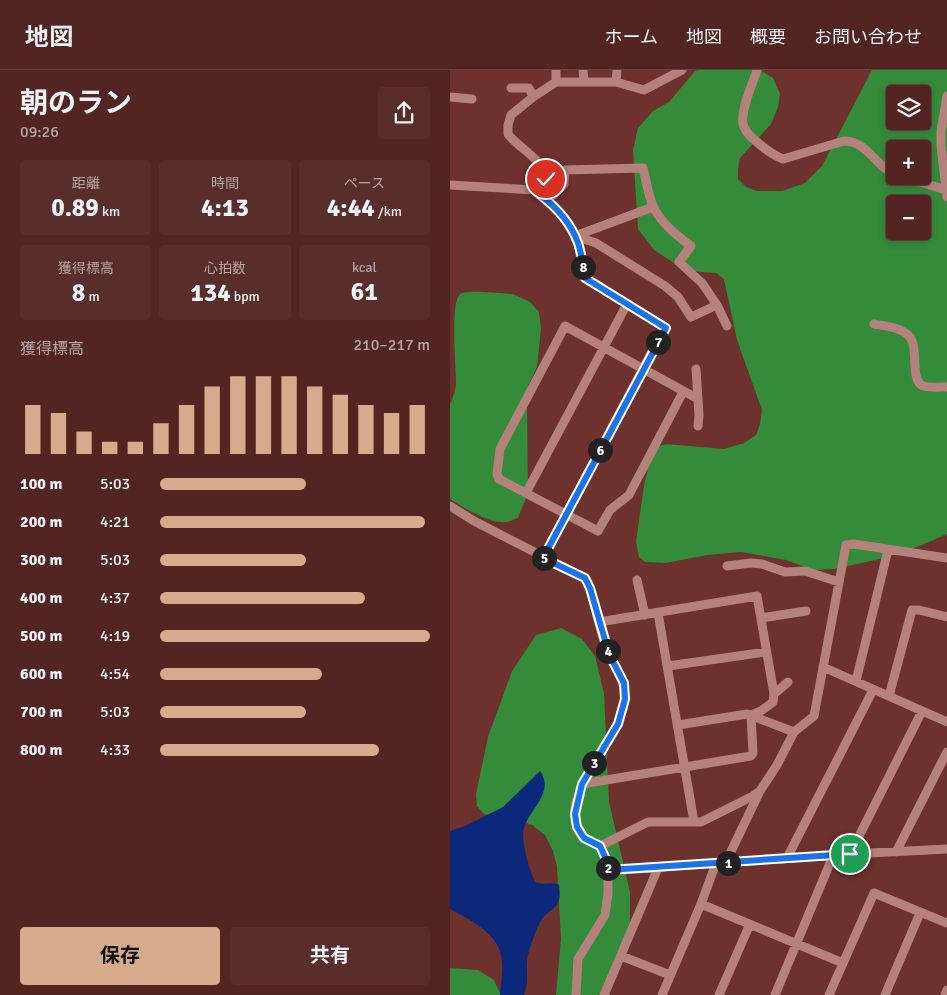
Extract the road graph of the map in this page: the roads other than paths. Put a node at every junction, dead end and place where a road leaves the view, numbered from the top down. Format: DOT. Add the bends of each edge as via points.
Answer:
graph roads {
  1 [pos="556,70"];
  2 [pos="583,70"];
  3 [pos="617,70"];
  4 [pos="682,70"];
  5 [pos="757,70"];
  6 [pos="584,81"];
  7 [pos="556,82"];
  8 [pos="616,82"];
  9 [pos="511,88"];
  10 [pos="947,96"];
  11 [pos="450,97"];
  12 [pos="533,97"];
  13 [pos="472,99"];
  14 [pos="886,169"];
  15 [pos="450,185"];
  16 [pos="930,185"];
  17 [pos="946,190"];
  18 [pos="539,194"];
  19 [pos="947,197"];
  20 [pos="548,200"];
  21 [pos="653,207"];
  22 [pos="575,236"];
  23 [pos="627,304"];
  24 [pos="717,305"];
  25 [pos="874,324"];
  26 [pos="727,326"];
  27 [pos="604,347"];
  28 [pos="696,369"];
  29 [pos="643,370"];
  30 [pos="947,387"];
  31 [pos="683,392"];
  32 [pos="698,399"];
  33 [pos="698,426"];
  34 [pos="526,493"];
  35 [pos="450,506"];
  36 [pos="567,514"];
  37 [pos="888,550"];
  38 [pos="543,558"];
  39 [pos="947,558"];
  40 [pos="727,566"];
  41 [pos="637,580"];
  42 [pos="839,582"];
  43 [pos="806,611"];
  44 [pos="658,612"];
  45 [pos="645,614"];
  46 [pos="947,617"];
  47 [pos="761,618"];
  48 [pos="599,622"];
  49 [pos="766,652"];
  50 [pos="668,666"];
  51 [pos="823,667"];
  52 [pos="856,681"];
  53 [pos="788,682"];
  54 [pos="873,690"];
  55 [pos="774,694"];
  56 [pos="889,696"];
  57 [pos="922,711"];
  58 [pos="751,715"];
  59 [pos="947,722"];
  60 [pos="678,725"];
  61 [pos="794,732"];
  62 [pos="947,752"];
  63 [pos="684,768"];
  64 [pos="582,784"];
  65 [pos="760,791"];
  66 [pos="694,822"];
  67 [pos="600,846"];
  68 [pos="947,849"];
  69 [pos="896,852"];
  70 [pos="850,854"];
  71 [pos="833,856"];
  72 [pos="787,858"];
  73 [pos="721,864"];
  74 [pos="658,868"];
  75 [pos="608,870"];
  76 [pos="701,904"];
  77 [pos="920,913"];
  78 [pos="947,923"];
  79 [pos="750,924"];
  80 [pos="797,944"];
  81 [pos="620,956"];
  82 [pos="843,963"];
  83 [pos="670,975"];
  84 [pos="947,990"];
  85 [pos="576,995"];
  86 [pos="604,995"];
  87 [pos="662,995"];
  88 [pos="719,995"];
  89 [pos="775,995"];
  90 [pos="829,995"];
  91 [pos="886,995"];
  92 [pos="945,995"];
  1 -- 7 [label="street"];
  2 -- 6 [label="street"];
  3 -- 8 [label="street"];
  4 -- 8 [label="street" via="644,90"];
  5 -- 14 [label="street" via="744,110 743,126 774,156 783,159 852,141 861,145"];
  6 -- 7 [label="street"];
  6 -- 8 [label="street"];
  7 -- 12 [label="street"];
  9 -- 12 [label="street" via="529,88"];
  10 -- 17 [label="street" via="941,131"];
  11 -- 13 [label="street"];
  12 -- 18 [label="street" via="511,115 508,134 544,171 546,179"];
  15 -- 18 [label="street" via="535,190"];
  16 -- 17 [label="street"];
  17 -- 19 [label="street"];
  18 -- 20 [label="street"];
  20 -- 21 [label="street" via="564,184 565,170 643,168"];
  20 -- 22 [label="street"];
  21 -- 22 [label="street"];
  21 -- 24 [label="street" via="679,238 691,246 679,262 702,283"];
  22 -- 23 [label="street" via="585,278"];
  22 -- 24 [label="street" via="596,244 665,286 678,297 691,317"];
  23 -- 27 [label="street"];
  23 -- 29 [label="street" via="666,328"];
  24 -- 26 [label="street"];
  25 -- 30 [label="street" via="900,330 910,336 919,383"];
  27 -- 29 [label="street"];
  27 -- 34 [label="street"];
  27 -- 34 [label="street" via="565,326 500,449 496,474"];
  28 -- 32 [label="street"];
  29 -- 31 [label="street"];
  29 -- 36 [label="street"];
  31 -- 32 [label="street"];
  31 -- 36 [label="street" via="629,495 610,510 598,531"];
  32 -- 33 [label="street"];
  34 -- 36 [label="street"];
  35 -- 38 [label="street"];
  36 -- 38 [label="street"];
  37 -- 39 [label="street"];
  37 -- 42 [label="street" via="846,545"];
  37 -- 52 [label="street"];
  38 -- 48 [label="street" via="585,578"];
  40 -- 42 [label="street" via="762,564 785,572 805,571"];
  41 -- 45 [label="street"];
  42 -- 51 [label="street"];
  43 -- 47 [label="street"];
  44 -- 45 [label="street"];
  44 -- 47 [label="street" via="756,596"];
  44 -- 50 [label="street"];
  45 -- 48 [label="street"];
  46 -- 56 [label="street" via="912,610"];
  47 -- 49 [label="street"];
  48 -- 64 [label="street" via="609,654 624,683 625,699 618,724"];
  49 -- 50 [label="street"];
  49 -- 55 [label="street"];
  50 -- 60 [label="street"];
  51 -- 52 [label="street"];
  51 -- 61 [label="street" via="814,716"];
  52 -- 54 [label="street"];
  53 -- 55 [label="street"];
  54 -- 56 [label="street"];
  54 -- 72 [label="street"];
  55 -- 58 [label="street" via="773,702"];
  56 -- 57 [label="street"];
  57 -- 59 [label="street"];
  57 -- 70 [label="street"];
  58 -- 60 [label="street"];
  58 -- 61 [label="street"];
  58 -- 63 [label="street" via="751,756"];
  60 -- 63 [label="street"];
  61 -- 65 [label="street"];
  62 -- 69 [label="street"];
  63 -- 64 [label="street"];
  63 -- 66 [label="street"];
  64 -- 67 [label="street" via="575,814 577,827 584,838"];
  65 -- 66 [label="street" via="701,822"];
  65 -- 73 [label="street"];
  66 -- 67 [label="street" via="648,822"];
  67 -- 75 [label="street"];
  68 -- 69 [label="street"];
  69 -- 70 [label="street"];
  70 -- 71 [label="street"];
  71 -- 72 [label="street"];
  71 -- 80 [label="street"];
  72 -- 73 [label="street"];
  73 -- 74 [label="street"];
  73 -- 76 [label="street"];
  74 -- 75 [label="street"];
  74 -- 81 [label="street"];
  75 -- 85 [label="street" via="605,915 578,959"];
  76 -- 79 [label="street"];
  76 -- 83 [label="street"];
  77 -- 78 [label="street"];
  77 -- 82 [label="street" via="874,893"];
  77 -- 91 [label="street"];
  79 -- 80 [label="street"];
  79 -- 88 [label="street"];
  80 -- 82 [label="street"];
  80 -- 89 [label="street"];
  81 -- 83 [label="street"];
  81 -- 86 [label="street"];
  82 -- 90 [label="street"];
  83 -- 87 [label="street"];
  84 -- 92 [label="street"];
}
